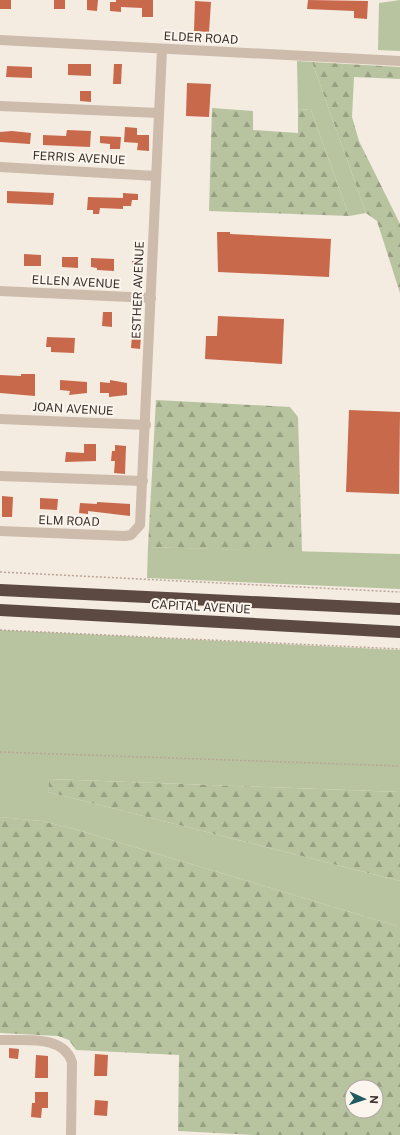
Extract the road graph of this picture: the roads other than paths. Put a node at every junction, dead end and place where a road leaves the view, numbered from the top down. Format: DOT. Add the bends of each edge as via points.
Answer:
graph roads {
  1 [pos="0,40"];
  2 [pos="162,50"];
  3 [pos="400,61"];
  4 [pos="0,106"];
  5 [pos="159,113"];
  6 [pos="0,167"];
  7 [pos="156,176"];
  8 [pos="0,291"];
  9 [pos="151,298"];
  10 [pos="0,419"];
  11 [pos="146,425"];
  12 [pos="0,476"];
  13 [pos="143,481"];
  14 [pos="0,531"];
  15 [pos="137,531"];
  16 [pos="0,590"];
  17 [pos="400,609"];
  18 [pos="0,610"];
  19 [pos="400,632"];
  20 [pos="0,1040"];
  21 [pos="70,1135"];
  1 -- 2 [label="street, ELDER ROAD"];
  2 -- 3 [label="street, ELDER ROAD"];
  2 -- 5 [label="street, ESTHER AVENUE"];
  4 -- 5 [label="street"];
  5 -- 7 [label="street, ESTHER AVENUE"];
  6 -- 7 [label="street, FERRIS AVENUE"];
  7 -- 9 [label="street, ESTHER AVENUE"];
  8 -- 9 [label="street, ELLEN AVENUE"];
  9 -- 11 [label="street, ESTHER AVENUE"];
  10 -- 11 [label="street, JOAN AVENUE"];
  11 -- 13 [label="street, ESTHER AVENUE"];
  12 -- 13 [label="street"];
  13 -- 15 [label="street, ESTHER AVENUE" via="142,521"];
  14 -- 15 [label="street, ELM ROAD" via="124,536"];
  16 -- 17 [label="highway, CAPITAL AVENUE"];
  18 -- 19 [label="highway, CAPITAL AVENUE"];
  20 -- 21 [label="street" via="54,1042 67,1051 72,1062"];
}
